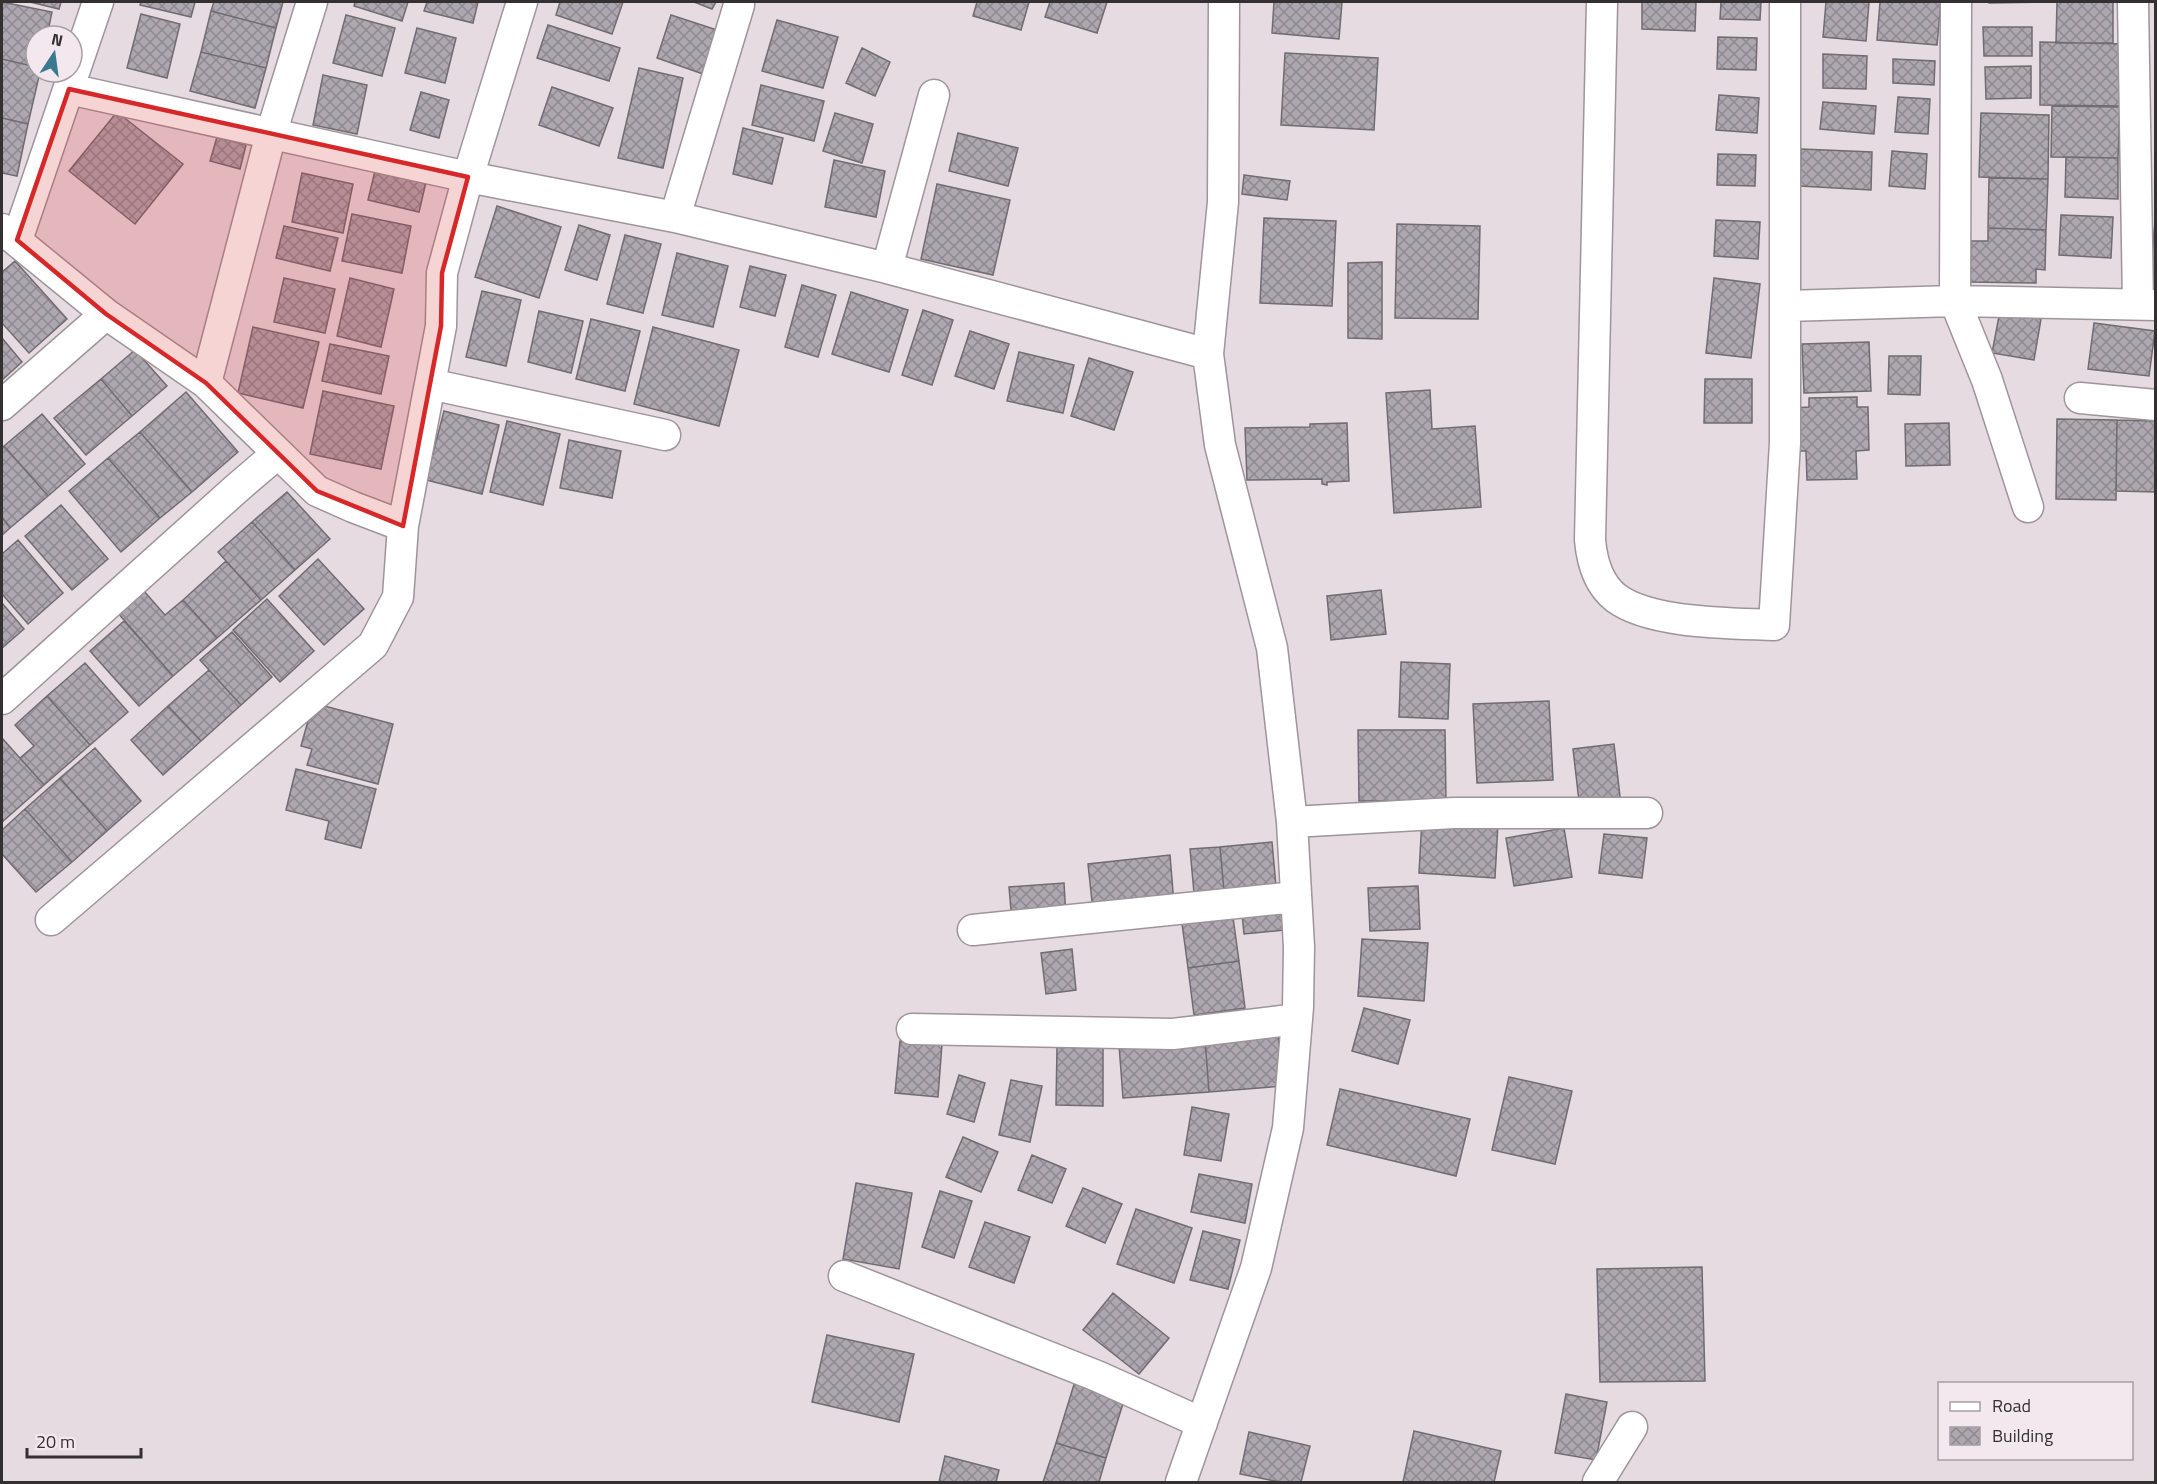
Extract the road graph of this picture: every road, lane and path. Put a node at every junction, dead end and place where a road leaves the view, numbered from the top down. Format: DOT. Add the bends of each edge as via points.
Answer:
graph roads {
  1 [pos="99,2"];
  2 [pos="312,2"];
  3 [pos="522,2"];
  4 [pos="1224,2"];
  5 [pos="1602,2"];
  6 [pos="1785,2"];
  7 [pos="1956,2"];
  8 [pos="2133,2"];
  9 [pos="739,5"];
  10 [pos="69,89"];
  11 [pos="934,95"];
  12 [pos="271,134"];
  13 [pos="468,177"];
  14 [pos="675,217"];
  15 [pos="9,234"];
  16 [pos="887,268"];
  17 [pos="1955,301"];
  18 [pos="2147,305"];
  19 [pos="1786,306"];
  20 [pos="106,314"];
  21 [pos="1208,354"];
  22 [pos="206,383"];
  23 [pos="430,384"];
  24 [pos="2080,398"];
  25 [pos="2,405"];
  26 [pos="2156,405"];
  27 [pos="664,435"];
  28 [pos="278,453"];
  29 [pos="2028,507"];
  30 [pos="403,526"];
  31 [pos="2,699"];
  32 [pos="1647,813"];
  33 [pos="1292,822"];
  34 [pos="1296,897"];
  35 [pos="51,920"];
  36 [pos="973,930"];
  37 [pos="1297,1019"];
  38 [pos="912,1029"];
  39 [pos="844,1276"];
  40 [pos="1202,1423"];
  41 [pos="1632,1427"];
  42 [pos="1181,1482"];
  43 [pos="1598,1482"];
  1 -- 10 [label="street"];
  2 -- 12 [label="street"];
  3 -- 13 [label="street"];
  4 -- 21 [label="street" via="1222,202"];
  5 -- 19 [label="street" via="1590,540 1592,561 1601,580 1616,597 1639,610 1697,622 1774,625 1785,442"];
  6 -- 19 [label="street"];
  7 -- 17 [label="street"];
  8 -- 18 [label="street"];
  9 -- 14 [label="street"];
  10 -- 12 [label="street"];
  10 -- 15 [label="street"];
  11 -- 16 [label="street"];
  12 -- 13 [label="street"];
  12 -- 22 [label="street"];
  13 -- 14 [label="street"];
  13 -- 23 [label="street" via="442,273 441,326"];
  14 -- 16 [label="street"];
  15 -- 20 [label="street"];
  16 -- 21 [label="street"];
  17 -- 18 [label="street"];
  17 -- 19 [label="street"];
  17 -- 29 [label="street" via="1987,380"];
  20 -- 22 [label="street"];
  20 -- 25 [label="street"];
  21 -- 33 [label="street" via="1220,445 1272,648"];
  22 -- 28 [label="street"];
  23 -- 27 [label="street"];
  23 -- 30 [label="street"];
  24 -- 26 [label="street"];
  28 -- 30 [label="street" via="317,491"];
  28 -- 31 [label="street"];
  30 -- 35 [label="street" via="398,597 374,645"];
  32 -- 33 [label="street" via="1454,813"];
  33 -- 34 [label="street"];
  34 -- 36 [label="street"];
  34 -- 37 [label="street"];
  37 -- 38 [label="street" via="1173,1034"];
  37 -- 40 [label="street" via="1288,1128 1256,1268"];
  39 -- 40 [label="street" via="1097,1376"];
  40 -- 42 [label="street"];
  41 -- 43 [label="street"];
}
